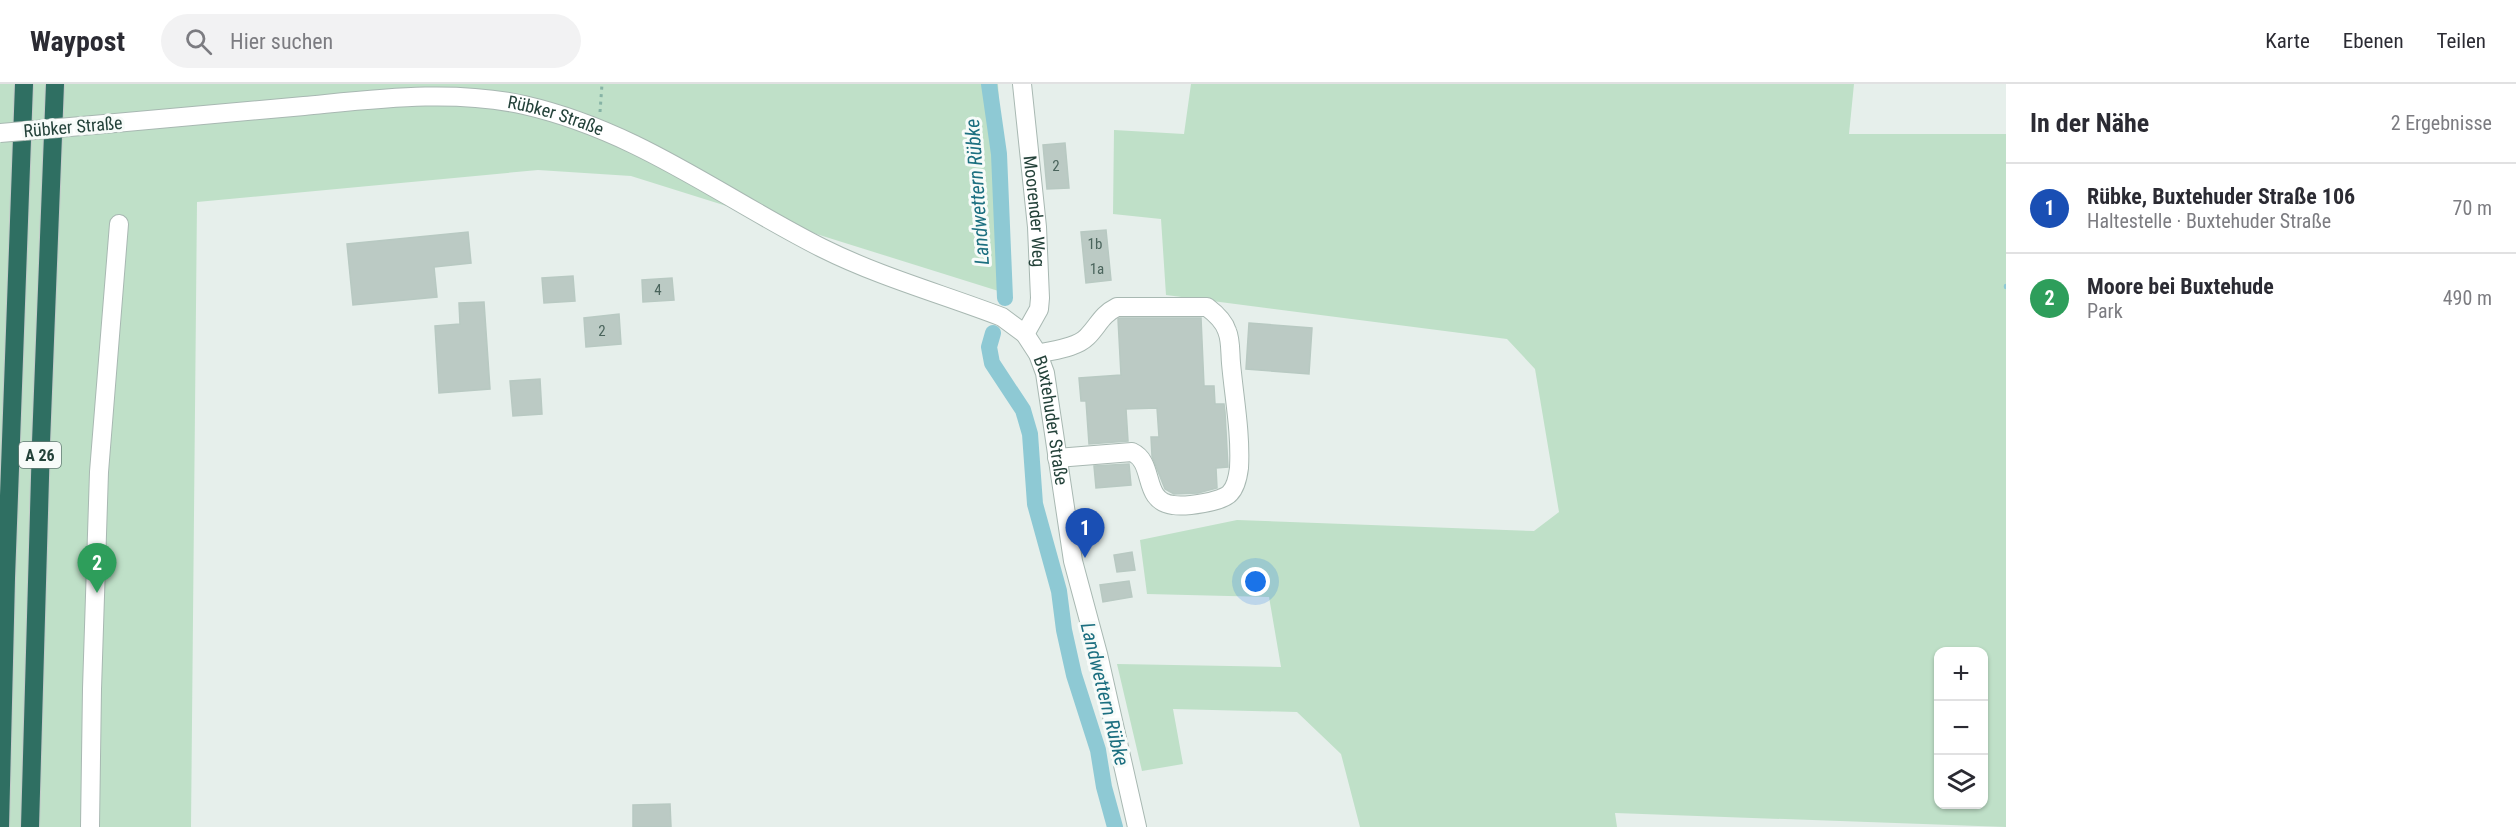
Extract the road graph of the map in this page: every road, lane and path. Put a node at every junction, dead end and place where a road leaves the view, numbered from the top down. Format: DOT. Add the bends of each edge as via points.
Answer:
graph roads {
  1 [pos="24,84"];
  2 [pos="55,84"];
  3 [pos="602,84"];
  4 [pos="1022,84"];
  5 [pos="596,126"];
  6 [pos="0,133"];
  7 [pos="119,224"];
  8 [pos="930,292"];
  9 [pos="1025,333"];
  10 [pos="1038,354"];
  11 [pos="1057,458"];
  12 [pos="0,827"];
  13 [pos="30,827"];
  14 [pos="90,827"];
  15 [pos="1137,827"];
  1 -- 12 [label="highway, A 26"];
  2 -- 13 [label="highway, A 26"];
  3 -- 5 [label="path"];
  4 -- 9 [label="street, Moorender Weg" via="1041,298 1034,322"];
  5 -- 6 [label="street, Rübker Straße, bridge" via="523,105 457,97 373,100"];
  5 -- 8 [label="street, Rübker Straße" via="673,163 825,250"];
  7 -- 14 [label="street" via="99,472"];
  8 -- 9 [label="street, Buxtehuder Straße" via="1002,317"];
  9 -- 10 [label="street, Buxtehuder Straße"];
  10 -- 11 [label="street, Buxtehuder Straße" via="1045,373"];
  10 -- 11 [label="street" via="1086,339 1105,313 1117,307 1207,307 1227,331 1239,468 1229,495 1214,501 1172,505 1160,500 1149,486 1141,456 1132,452"];
  11 -- 15 [label="street, Buxtehuder Straße" via="1073,561"];
}
